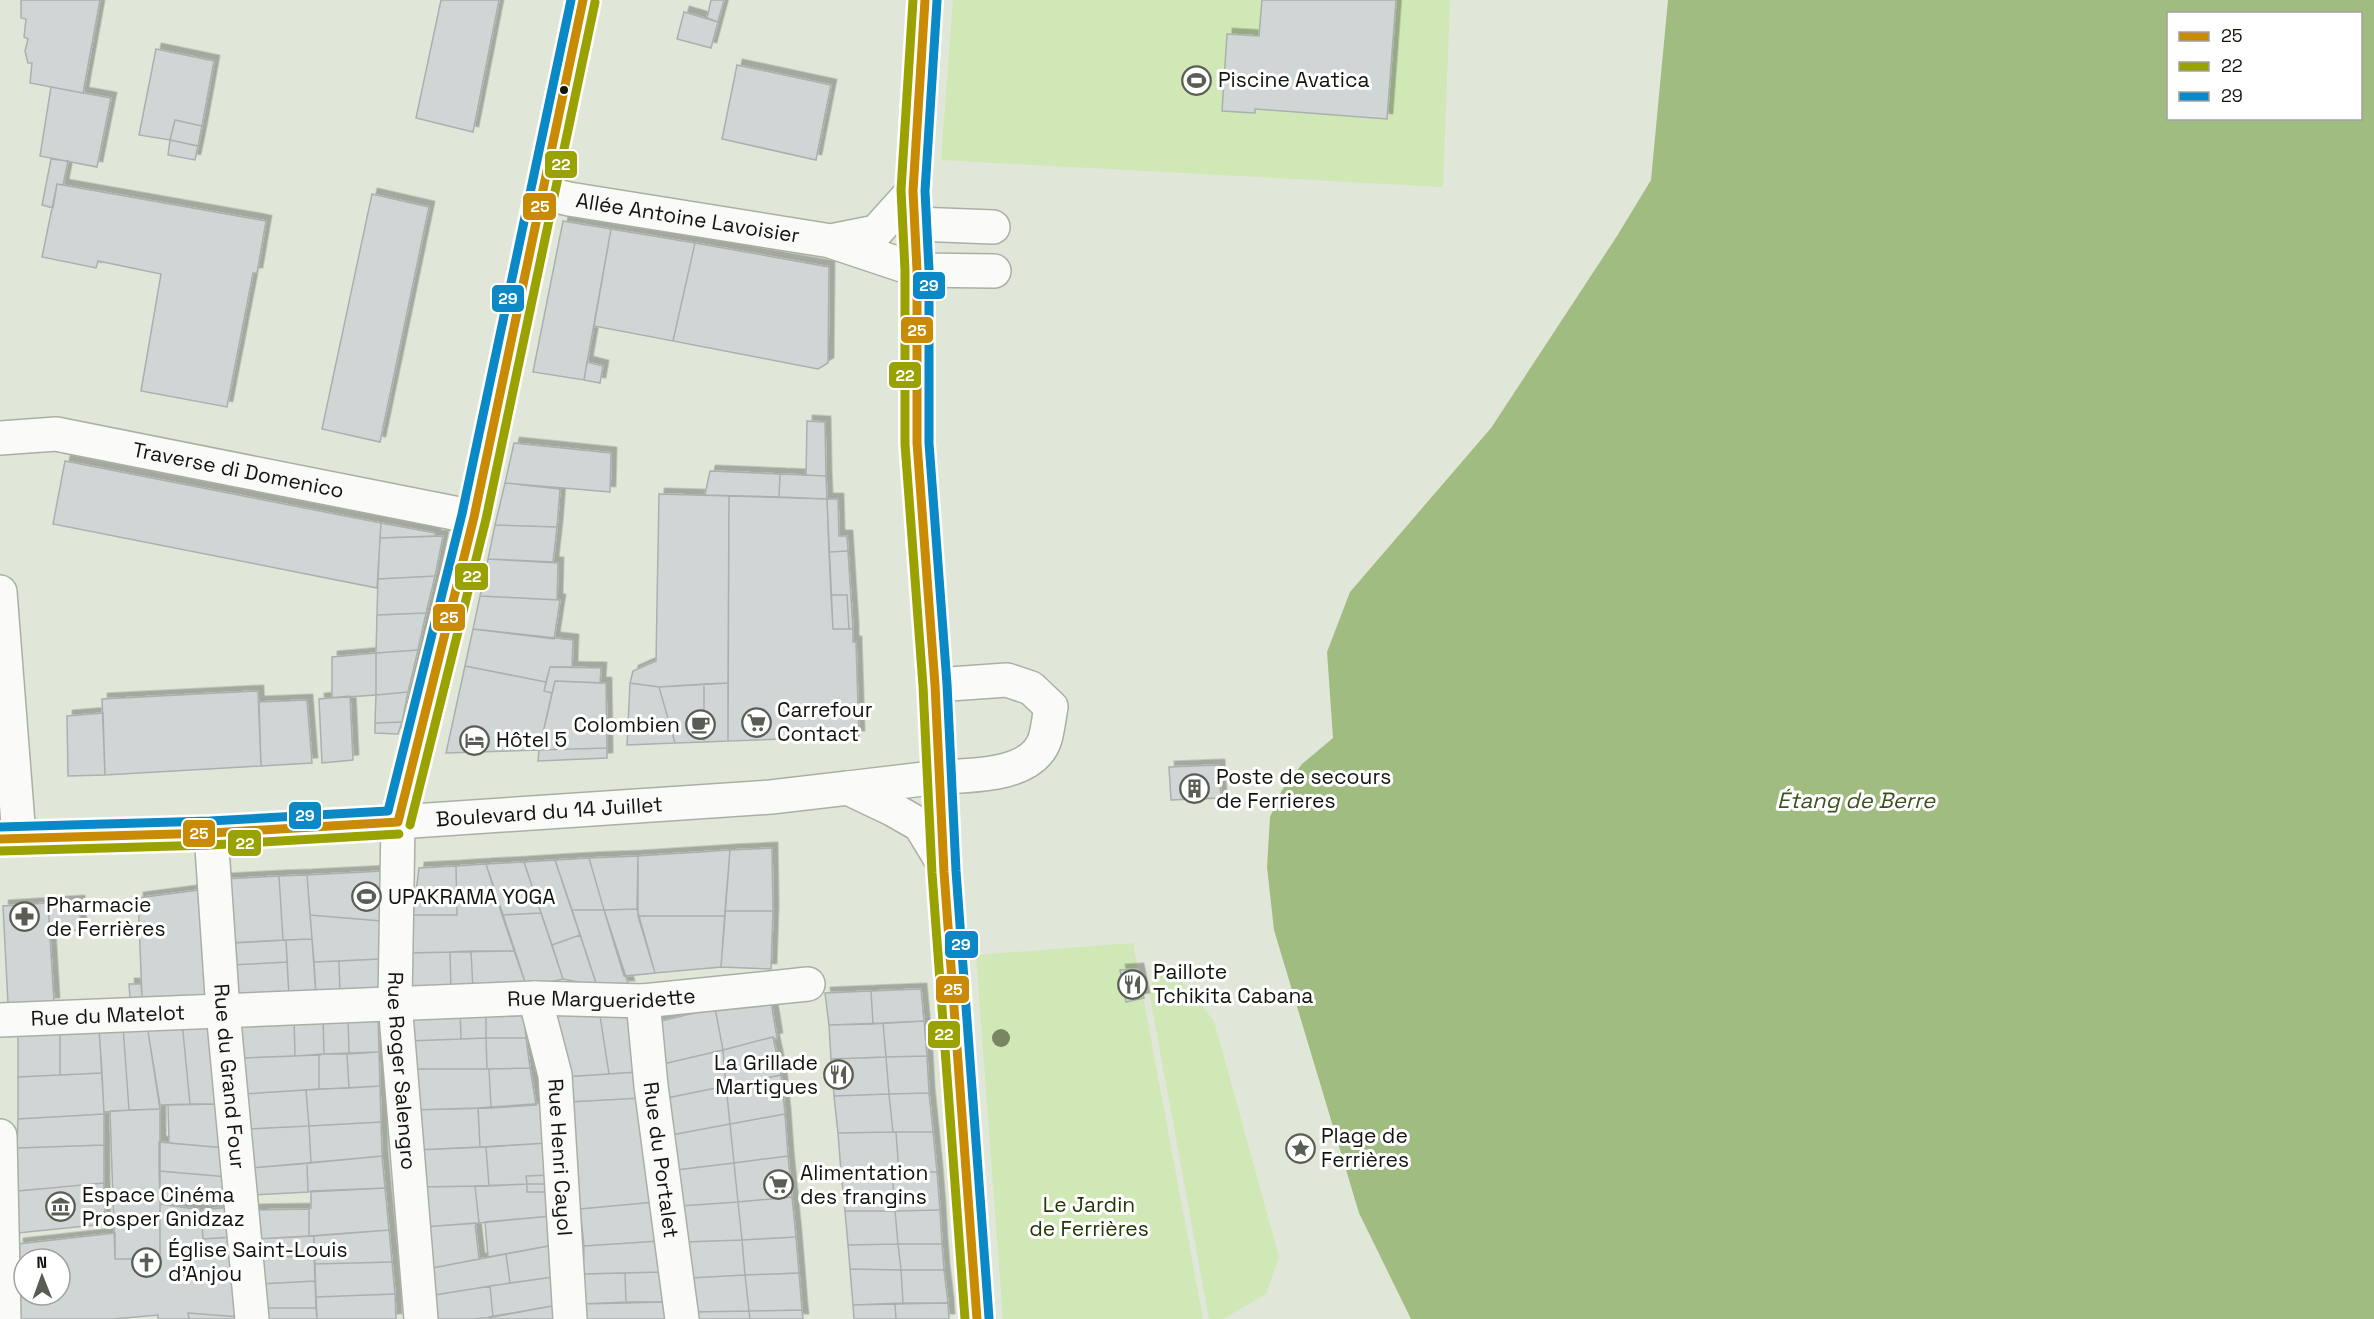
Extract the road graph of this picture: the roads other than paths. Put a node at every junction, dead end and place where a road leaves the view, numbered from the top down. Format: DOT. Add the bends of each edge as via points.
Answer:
graph roads {
  1 [pos="584,0"];
  2 [pos="925,0"];
  3 [pos="913,191"];
  4 [pos="544,193"];
  5 [pos="916,224"];
  6 [pos="993,227"];
  7 [pos="831,242"];
  8 [pos="917,270"];
  9 [pos="994,271"];
  10 [pos="0,438"];
  11 [pos="474,517"];
  12 [pos="0,592"];
  13 [pos="935,685"];
  14 [pos="940,777"];
  15 [pos="848,788"];
  16 [pos="398,822"];
  17 [pos="211,833"];
  18 [pos="10,838"];
  19 [pos="944,864"];
  20 [pos="808,984"];
  21 [pos="535,998"];
  22 [pos="643,1001"];
  23 [pos="395,1003"];
  24 [pos="224,1011"];
  25 [pos="0,1020"];
  26 [pos="0,1136"];
  27 [pos="4,1319"];
  28 [pos="252,1319"];
  29 [pos="421,1319"];
  30 [pos="570,1319"];
  31 [pos="682,1319"];
  32 [pos="977,1319"];
  1 -- 4 [label="street, Rue Roger Salengro"];
  2 -- 3 [label="street"];
  3 -- 5 [label="street"];
  3 -- 7 [label="street, Allée Antoine Lavoisier" via="876,232"];
  4 -- 7 [label="street, Allée Antoine Lavoisier"];
  4 -- 11 [label="street, Rue Roger Salengro"];
  5 -- 6 [label="street"];
  5 -- 8 [label="street"];
  7 -- 8 [label="street, Allée Antoine Lavoisier"];
  8 -- 9 [label="street, Allée Antoine Lavoisier"];
  8 -- 13 [label="street" via="916,443"];
  10 -- 11 [label="street, Traverse di Domenico" via="56,434"];
  11 -- 16 [label="street, Rue Roger Salengro"];
  12 -- 18 [label="street"];
  13 -- 14 [label="street"];
  13 -- 14 [label="street, Boulevard du 14 Juillet" via="1007,680 1031,688 1051,707 1045,741 1029,760 995,774"];
  14 -- 15 [label="street, Boulevard du 14 Juillet"];
  14 -- 19 [label="street"];
  15 -- 16 [label="street, Boulevard du 14 Juillet" via="771,797"];
  15 -- 19 [label="street" via="920,825"];
  16 -- 17 [label="street, Boulevard du 14 Juillet"];
  16 -- 23 [label="street, Rue Roger Salengro"];
  17 -- 18 [label="street, Boulevard du 14 Juillet"];
  17 -- 24 [label="street, Rue du Grand Four"];
  19 -- 32 [label="street"];
  20 -- 22 [label="street, Rue Margueridette"];
  21 -- 22 [label="street, Rue Margueridette"];
  21 -- 23 [label="street, Rue Margueridette"];
  21 -- 30 [label="street, Rue Henri Cayol" via="555,1075"];
  22 -- 31 [label="street, Rue du Portalet"];
  23 -- 24 [label="street, Rue du Matelot"];
  23 -- 29 [label="street, Rue Roger Salengro"];
  24 -- 25 [label="street, Rue du Matelot"];
  24 -- 28 [label="street, Rue du Grand Four"];
  26 -- 27 [label="street"];
}
